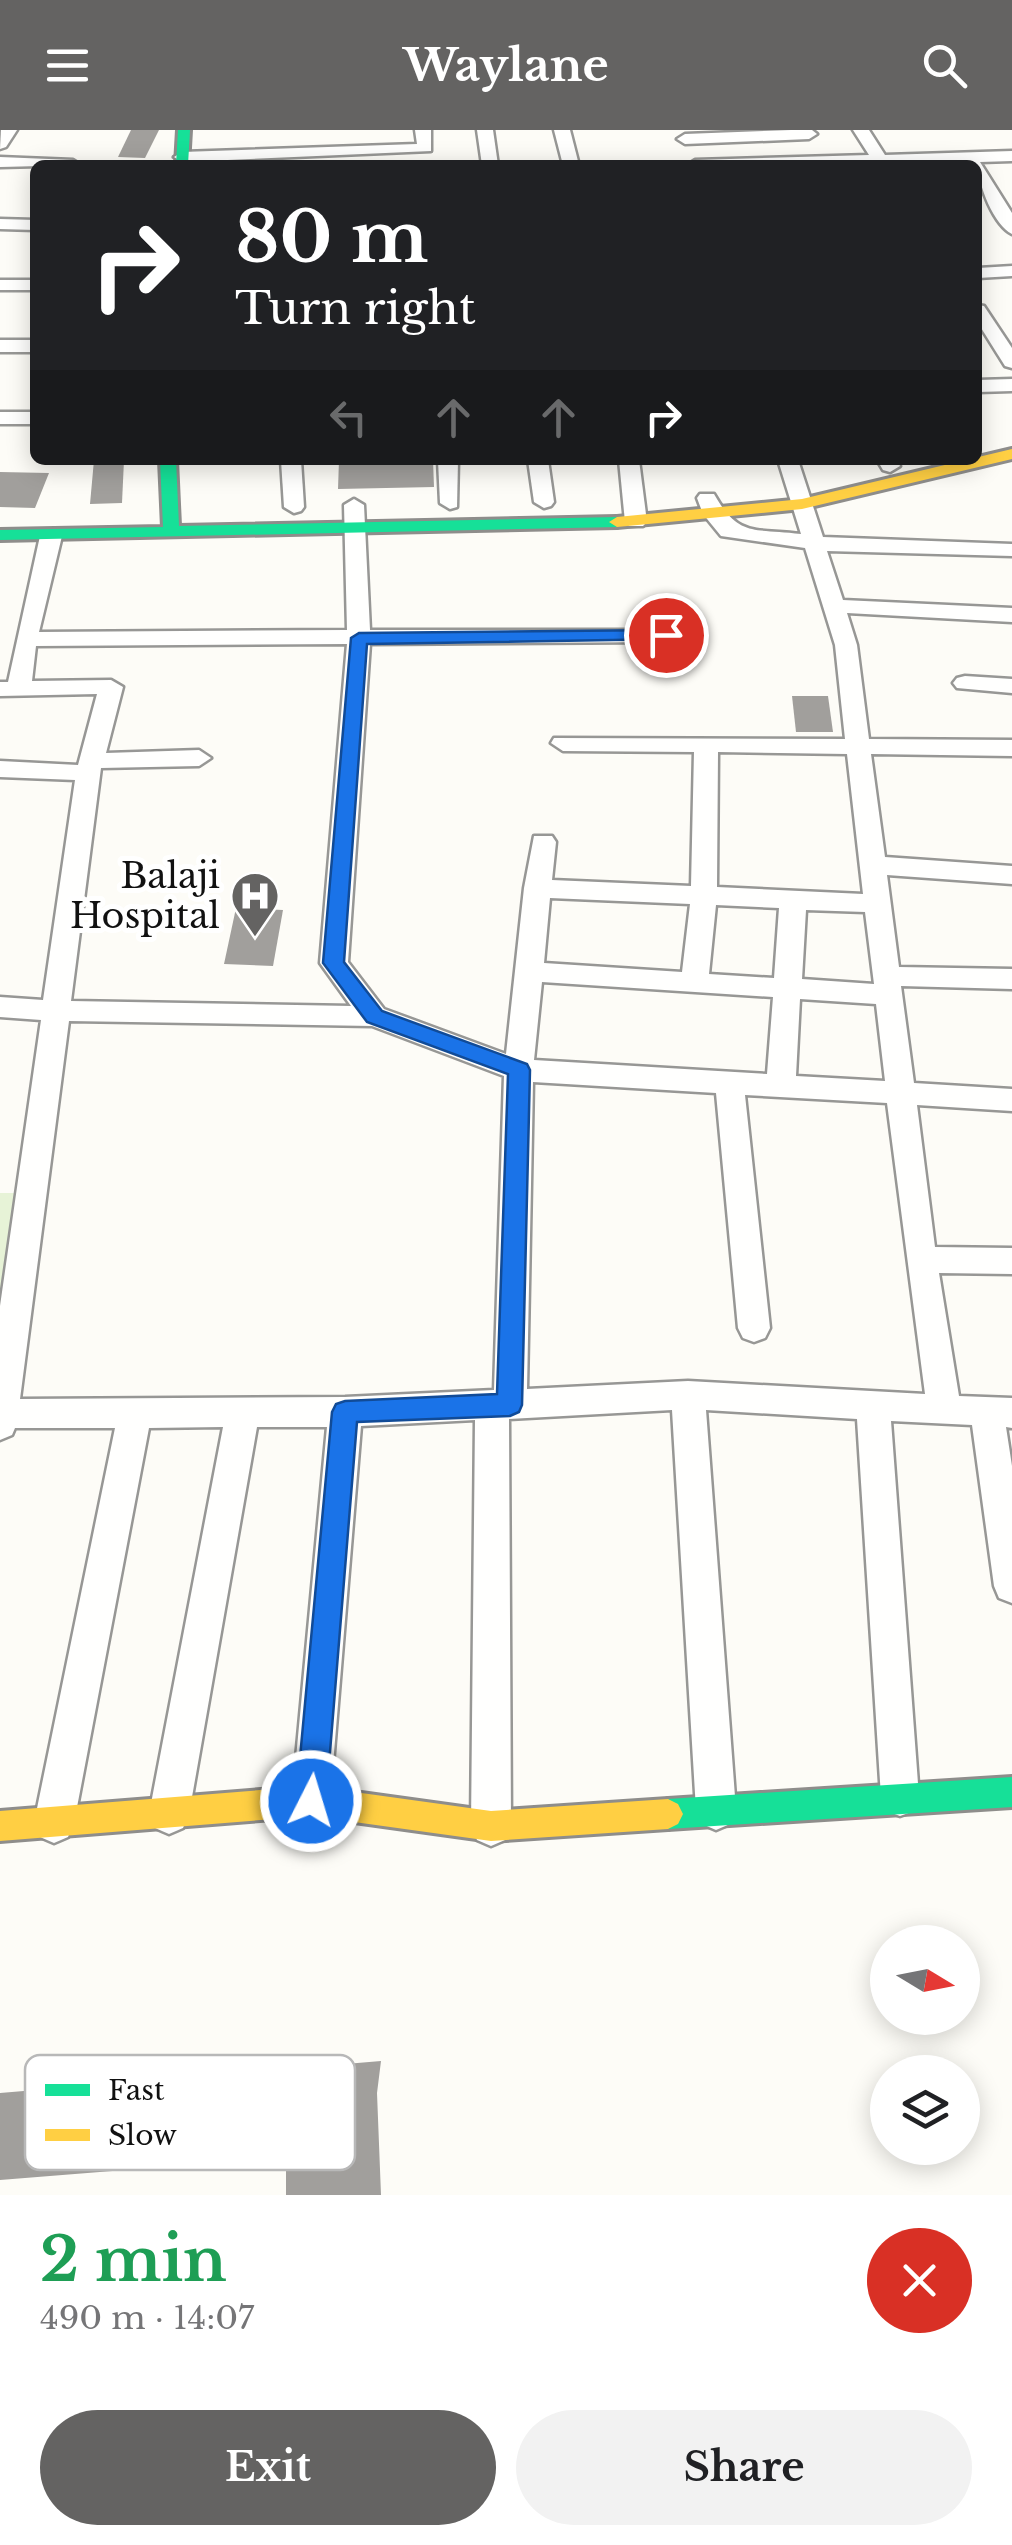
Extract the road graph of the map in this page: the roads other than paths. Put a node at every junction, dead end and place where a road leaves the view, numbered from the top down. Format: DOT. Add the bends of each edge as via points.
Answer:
graph roads {
  1 [pos="8,130"];
  2 [pos="184,130"];
  3 [pos="313,130"];
  4 [pos="423,130"];
  5 [pos="485,130"];
  6 [pos="562,130"];
  7 [pos="862,130"];
  8 [pos="684,134"];
  9 [pos="808,134"];
  10 [pos="0,144"];
  11 [pos="310,153"];
  12 [pos="1012,156"];
  13 [pos="182,160"];
  14 [pos="198,160"];
  15 [pos="489,160"];
  16 [pos="569,160"];
  17 [pos="692,160"];
  18 [pos="880,160"];
  19 [pos="0,162"];
  20 [pos="982,162"];
  21 [pos="30,163"];
  22 [pos="982,172"];
  23 [pos="1006,210"];
  24 [pos="0,224"];
  25 [pos="30,225"];
  26 [pos="1012,229"];
  27 [pos="1012,271"];
  28 [pos="982,273"];
  29 [pos="0,284"];
  30 [pos="30,285"];
  31 [pos="982,319"];
  32 [pos="0,346"];
  33 [pos="30,346"];
  34 [pos="982,347"];
  35 [pos="1007,354"];
  36 [pos="1012,385"];
  37 [pos="982,386"];
  38 [pos="0,418"];
  39 [pos="30,418"];
  40 [pos="1012,437"];
  41 [pos="982,444"];
  42 [pos="1012,454"];
  43 [pos="982,460"];
  44 [pos="168,465"];
  45 [pos="291,465"];
  46 [pos="448,465"];
  47 [pos="539,465"];
  48 [pos="630,465"];
  49 [pos="790,465"];
  50 [pos="883,465"];
  51 [pos="959,465"];
  52 [pos="800,498"];
  53 [pos="544,502"];
  54 [pos="450,503"];
  55 [pos="710,506"];
  56 [pos="294,507"];
  57 [pos="635,512"];
  58 [pos="0,516"];
  59 [pos="354,517"];
  60 [pos="170,524"];
  61 [pos="0,536"];
  62 [pos="51,536"];
  63 [pos="814,544"];
  64 [pos="1012,550"];
  65 [pos="836,606"];
  66 [pos="1012,616"];
  67 [pos="666,635"];
  68 [pos="26,638"];
  69 [pos="359,638"];
  70 [pos="964,683"];
  71 [pos="1012,686"];
  72 [pos="10,689"];
  73 [pos="563,743"];
  74 [pos="706,744"];
  75 [pos="858,746"];
  76 [pos="1012,748"];
  77 [pos="199,758"];
  78 [pos="89,767"];
  79 [pos="0,769"];
  80 [pos="542,842"];
  81 [pos="872,865"];
  82 [pos="1012,875"];
  83 [pos="538,888"];
  84 [pos="704,896"];
  85 [pos="793,900"];
  86 [pos="878,904"];
  87 [pos="531,972"];
  88 [pos="1012,979"];
  89 [pos="694,983"];
  90 [pos="889,986"];
  91 [pos="789,989"];
  92 [pos="0,1007"];
  93 [pos="53,1011"];
  94 [pos="374,1016"];
  95 [pos="519,1070"];
  96 [pos="729,1081"];
  97 [pos="781,1085"];
  98 [pos="902,1094"];
  99 [pos="1012,1100"];
  100 [pos="921,1260"];
  101 [pos="1012,1261"];
  102 [pos="754,1328"];
  103 [pos="688,1395"];
  104 [pos="501,1405"];
  105 [pos="873,1406"];
  106 [pos="944,1408"];
  107 [pos="345,1412"];
  108 [pos="999,1412"];
  109 [pos="134,1414"];
  110 [pos="242,1415"];
  111 [pos="1,1419"];
  112 [pos="1012,1586"];
  113 [pos="1012,1792"];
  114 [pos="900,1796"];
  115 [pos="311,1801"];
  116 [pos="716,1810"];
  117 [pos="170,1814"];
  118 [pos="54,1822"];
  119 [pos="0,1826"];
  120 [pos="491,1826"];
  1 -- 10 [label="street"];
  2 -- 13 [label="main road"];
  3 -- 11 [label="street"];
  4 -- 11 [label="street" via="425,148"];
  5 -- 15 [label="street"];
  6 -- 16 [label="street"];
  7 -- 18 [label="street"];
  8 -- 9 [label="street"];
  8 -- 17 [label="street"];
  11 -- 14 [label="street"];
  12 -- 20 [label="street"];
  19 -- 21 [label="street"];
  22 -- 23 [label="street"];
  23 -- 26 [label="street"];
  24 -- 25 [label="street"];
  27 -- 28 [label="street"];
  29 -- 30 [label="street"];
  31 -- 35 [label="street"];
  32 -- 33 [label="street"];
  34 -- 35 [label="street"];
  36 -- 37 [label="street"];
  38 -- 39 [label="street"];
  40 -- 41 [label="main road"];
  42 -- 43 [label="main road"];
  44 -- 60 [label="main road"];
  45 -- 56 [label="street"];
  46 -- 54 [label="street"];
  47 -- 53 [label="street"];
  48 -- 57 [label="street"];
  49 -- 52 [label="street"];
  50 -- 52 [label="main road"];
  51 -- 52 [label="main road"];
  52 -- 55 [label="main road"];
  52 -- 63 [label="street"];
  53 -- 54 [label="main road"];
  53 -- 57 [label="main road"];
  54 -- 59 [label="main road"];
  55 -- 57 [label="main road"];
  55 -- 63 [label="street" via="729,531"];
  56 -- 59 [label="main road"];
  56 -- 60 [label="main road"];
  57 -- 59 [label="main road"];
  58 -- 60 [label="main road"];
  59 -- 60 [label="main road"];
  59 -- 69 [label="street"];
  60 -- 62 [label="main road"];
  61 -- 62 [label="main road"];
  62 -- 68 [label="street"];
  63 -- 64 [label="street"];
  63 -- 65 [label="street"];
  65 -- 66 [label="street"];
  65 -- 75 [label="street"];
  67 -- 69 [label="street"];
  68 -- 69 [label="street"];
  68 -- 72 [label="street"];
  69 -- 94 [label="street" via="334,963"];
  70 -- 71 [label="street"];
  72 -- 78 [label="street" via="112,687"];
  73 -- 74 [label="street"];
  74 -- 75 [label="street"];
  74 -- 84 [label="street"];
  75 -- 76 [label="street"];
  75 -- 81 [label="street"];
  77 -- 78 [label="street"];
  78 -- 79 [label="street"];
  78 -- 93 [label="street"];
  80 -- 83 [label="street"];
  81 -- 82 [label="street"];
  81 -- 86 [label="street"];
  83 -- 84 [label="street"];
  83 -- 87 [label="street"];
  84 -- 85 [label="street"];
  84 -- 89 [label="street"];
  85 -- 86 [label="street"];
  85 -- 91 [label="street"];
  86 -- 90 [label="street"];
  87 -- 89 [label="street"];
  87 -- 95 [label="street"];
  88 -- 90 [label="street"];
  89 -- 91 [label="street"];
  90 -- 91 [label="street"];
  90 -- 98 [label="street"];
  91 -- 97 [label="street"];
  92 -- 93 [label="street"];
  93 -- 94 [label="street"];
  93 -- 111 [label="street"];
  94 -- 95 [label="street"];
  95 -- 96 [label="street"];
  95 -- 104 [label="street"];
  96 -- 97 [label="street"];
  96 -- 102 [label="street"];
  97 -- 98 [label="street"];
  98 -- 99 [label="street"];
  98 -- 100 [label="street"];
  100 -- 101 [label="street"];
  100 -- 106 [label="street"];
  103 -- 104 [label="street"];
  103 -- 105 [label="street"];
  103 -- 116 [label="street"];
  104 -- 107 [label="street"];
  104 -- 120 [label="street"];
  105 -- 106 [label="street"];
  105 -- 114 [label="street"];
  106 -- 108 [label="street"];
  107 -- 110 [label="street"];
  107 -- 115 [label="street"];
  108 -- 112 [label="street"];
  109 -- 110 [label="street"];
  109 -- 111 [label="street"];
  109 -- 118 [label="street"];
  110 -- 117 [label="street"];
  113 -- 114 [label="main road"];
  114 -- 116 [label="main road"];
  115 -- 117 [label="main road"];
  115 -- 120 [label="main road"];
  116 -- 120 [label="main road"];
  117 -- 118 [label="main road"];
  118 -- 119 [label="main road"];
}
